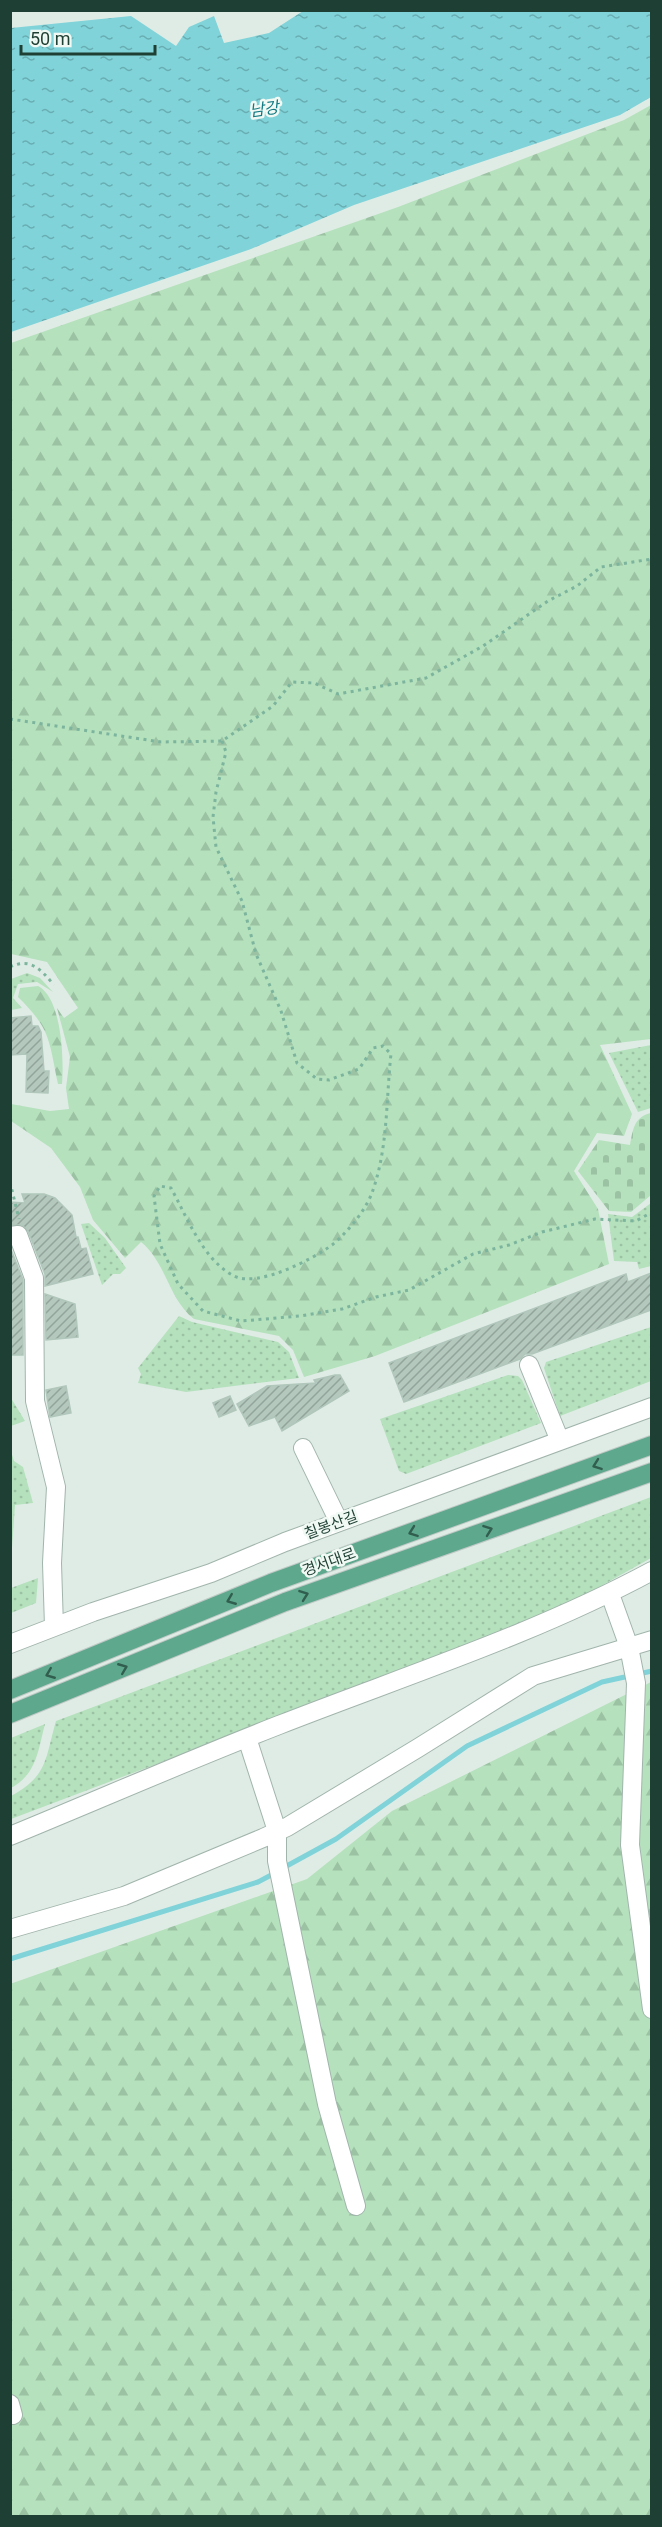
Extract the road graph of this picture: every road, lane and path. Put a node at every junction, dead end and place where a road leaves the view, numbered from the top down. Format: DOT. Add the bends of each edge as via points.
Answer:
graph roads {
  1 [pos="651,559"];
  2 [pos="10,719"];
  3 [pos="222,741"];
  4 [pos="10,967"];
  5 [pos="54,985"];
  6 [pos="10,1182"];
  7 [pos="651,1212"];
  8 [pos="14,1236"];
  9 [pos="529,1365"];
  10 [pos="651,1407"];
  11 [pos="560,1441"];
  12 [pos="651,1445"];
  13 [pos="303,1448"];
  14 [pos="651,1472"];
  15 [pos="339,1522"];
  16 [pos="651,1571"];
  17 [pos="610,1593"];
  18 [pos="54,1627"];
  19 [pos="651,1640"];
  20 [pos="10,1644"];
  21 [pos="631,1655"];
  22 [pos="10,1690"];
  23 [pos="10,1714"];
  24 [pos="248,1738"];
  25 [pos="277,1831"];
  26 [pos="10,1836"];
  27 [pos="10,1929"];
  28 [pos="651,2008"];
  29 [pos="356,2206"];
  1 -- 3 [label="path" via="601,567 483,646 426,678 338,694 314,683 292,682 273,706"];
  2 -- 3 [label="path" via="160,742"];
  3 -- 7 [label="path" via="226,752 213,817 216,847 242,901 256,954 281,1011 297,1063 317,1079 329,1080 359,1069 373,1048 383,1046 391,1054 384,1147 373,1190 342,1236 322,1251 272,1275 236,1277 208,1252 171,1188 160,1186 154,1196 160,1244 189,1299 203,1311 231,1320 322,1314 409,1290 473,1254 542,1232 595,1219 636,1221"];
  4 -- 5 [label="path" via="20,962 36,965"];
  6 -- 8 [label="path" via="19,1214"];
  8 -- 18 [label="street" via="34,1278 35,1401 56,1487 51,1563"];
  9 -- 11 [label="street"];
  10 -- 11 [label="street, 칠봉산길"];
  11 -- 15 [label="street, 칠봉산길"];
  12 -- 22 [label="main road, 경서대로, one-way" via="271,1583"];
  13 -- 15 [label="street"];
  23 -- 14 [label="main road, 경서대로, one-way" via="285,1602"];
  15 -- 18 [label="street, 칠봉산길" via="211,1574"];
  16 -- 17 [label="street"];
  17 -- 21 [label="street"];
  17 -- 24 [label="street" via="440,1665"];
  18 -- 20 [label="street, 칠봉산길"];
  19 -- 21 [label="street"];
  21 -- 25 [label="street" via="533,1676"];
  21 -- 28 [label="street" via="636,1683 630,1845"];
  24 -- 25 [label="street"];
  24 -- 26 [label="street"];
  25 -- 27 [label="street" via="124,1896"];
  25 -- 29 [label="street" via="277,1861 327,2104"];
}
